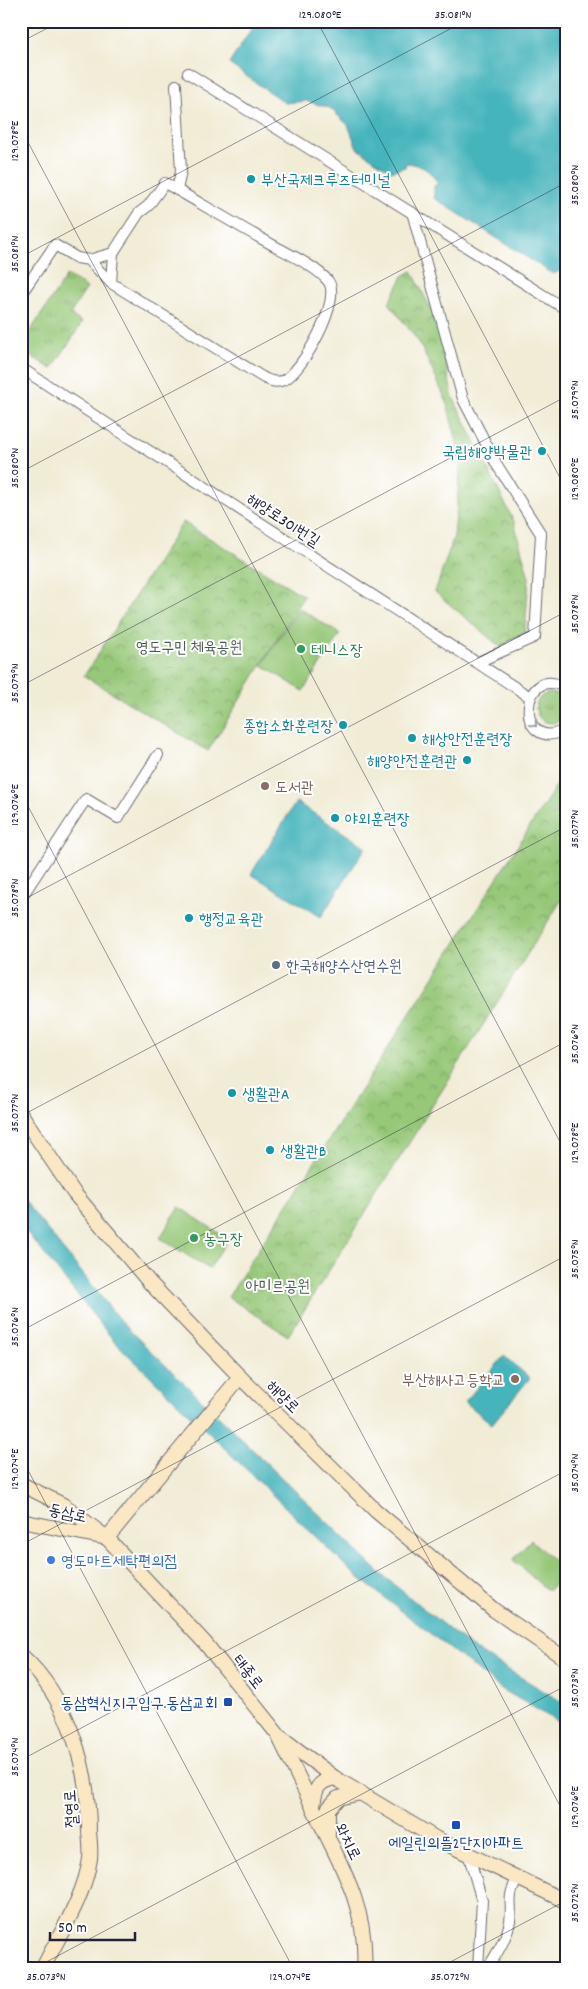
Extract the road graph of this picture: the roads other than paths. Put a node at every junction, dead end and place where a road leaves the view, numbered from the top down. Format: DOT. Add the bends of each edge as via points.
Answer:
graph roads {
  1 [pos="188,73"];
  2 [pos="176,85"];
  3 [pos="177,190"];
  4 [pos="412,212"];
  5 [pos="113,253"];
  6 [pos="90,260"];
  7 [pos="111,283"];
  8 [pos="21,294"];
  9 [pos="567,310"];
  10 [pos="21,368"];
  11 [pos="478,662"];
  12 [pos="567,689"];
  13 [pos="530,697"];
  14 [pos="567,730"];
  15 [pos="158,755"];
  16 [pos="21,898"];
  17 [pos="21,1114"];
  18 [pos="240,1378"];
  19 [pos="21,1484"];
  20 [pos="21,1521"];
  21 [pos="107,1538"];
  22 [pos="21,1655"];
  23 [pos="567,1660"];
  24 [pos="279,1736"];
  25 [pos="335,1778"];
  26 [pos="361,1793"];
  27 [pos="313,1806"];
  28 [pos="328,1837"];
  29 [pos="469,1856"];
  30 [pos="517,1879"];
  31 [pos="567,1902"];
  32 [pos="43,1968"];
  33 [pos="364,1968"];
  34 [pos="478,1968"];
  35 [pos="488,1968"];
  1 -- 4 [label="street"];
  2 -- 3 [label="street" via="181,172"];
  3 -- 5 [label="street" via="165,183 139,213"];
  3 -- 7 [label="street" via="288,254 329,282 332,291 327,319 294,371 286,379 268,380"];
  4 -- 9 [label="street"];
  4 -- 11 [label="street" via="463,399 497,465 540,534 535,637"];
  5 -- 6 [label="street"];
  5 -- 7 [label="street"];
  6 -- 7 [label="street"];
  6 -- 8 [label="street" via="77,258 55,245"];
  10 -- 11 [label="street, 해양로301번길"];
  11 -- 13 [label="street, 해양로301번길"];
  12 -- 13 [label="street" via="549,684"];
  13 -- 14 [label="street, one-way" via="527,714 535,728 551,734"];
  15 -- 16 [label="street" via="118,818 86,799"];
  17 -- 18 [label="main road, 해양로" via="85,1206 150,1283"];
  18 -- 21 [label="main road"];
  18 -- 23 [label="main road, 해양로" via="376,1511 494,1610"];
  19 -- 21 [label="main road, 태종로" via="65,1506"];
  20 -- 21 [label="main road, 동삼로"];
  21 -- 24 [label="main road, 태종로" via="205,1643"];
  22 -- 32 [label="main road, 절영로" via="47,1686 65,1718 84,1772 89,1804 90,1859 81,1892"];
  24 -- 25 [label="main road, 태종로"];
  24 -- 27 [label="main road, 와치로"];
  25 -- 26 [label="main road, 태종로"];
  25 -- 27 [label="main road" via="324,1780 314,1790"];
  26 -- 28 [label="main road" via="338,1798 328,1809"];
  26 -- 29 [label="main road, 태종로"];
  27 -- 28 [label="main road, 와치로"];
  28 -- 33 [label="main road, 와치로" via="355,1895 363,1924"];
  29 -- 30 [label="main road, 태종로"];
  29 -- 34 [label="street" via="482,1901"];
  30 -- 31 [label="main road, 태종로"];
  30 -- 35 [label="street" via="509,1894 510,1920 501,1947"];
}
